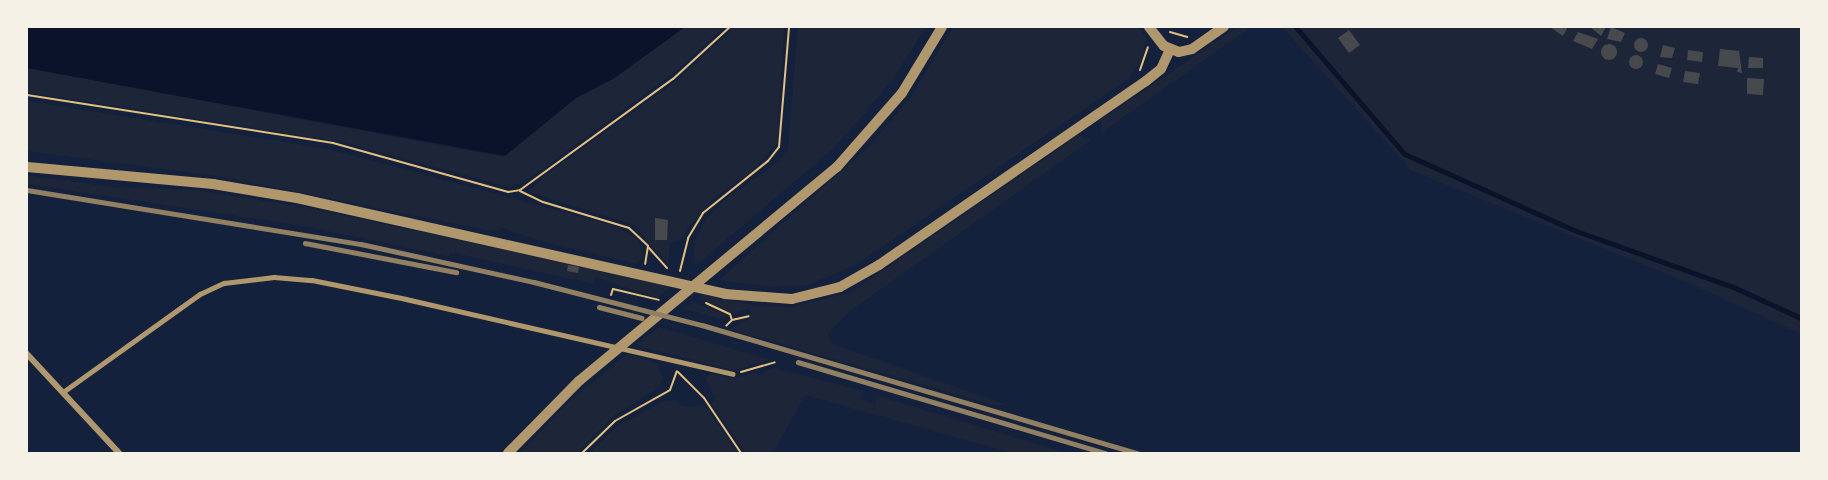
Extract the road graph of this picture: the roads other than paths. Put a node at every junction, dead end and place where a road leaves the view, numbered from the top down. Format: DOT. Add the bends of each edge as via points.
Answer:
graph roads {
  1 [pos="942,27"];
  2 [pos="1149,27"];
  3 [pos="1224,27"];
  4 [pos="1170,50"];
  5 [pos="27,167"];
  6 [pos="27,354"];
  7 [pos="733,374"];
  8 [pos="63,392"];
  9 [pos="119,453"];
  10 [pos="508,453"];
  1 -- 10 [label="street" via="914,76 860,143 808,193 558,399"];
  2 -- 4 [label="street"];
  3 -- 4 [label="street" via="1185,52"];
  4 -- 5 [label="street" via="1161,69 1146,81 849,283 814,296 779,300 746,297 297,198 213,184"];
  6 -- 8 [label="street"];
  7 -- 8 [label="lane" via="395,297 312,280 274,277 224,283 200,294"];
  8 -- 9 [label="street"];
}
